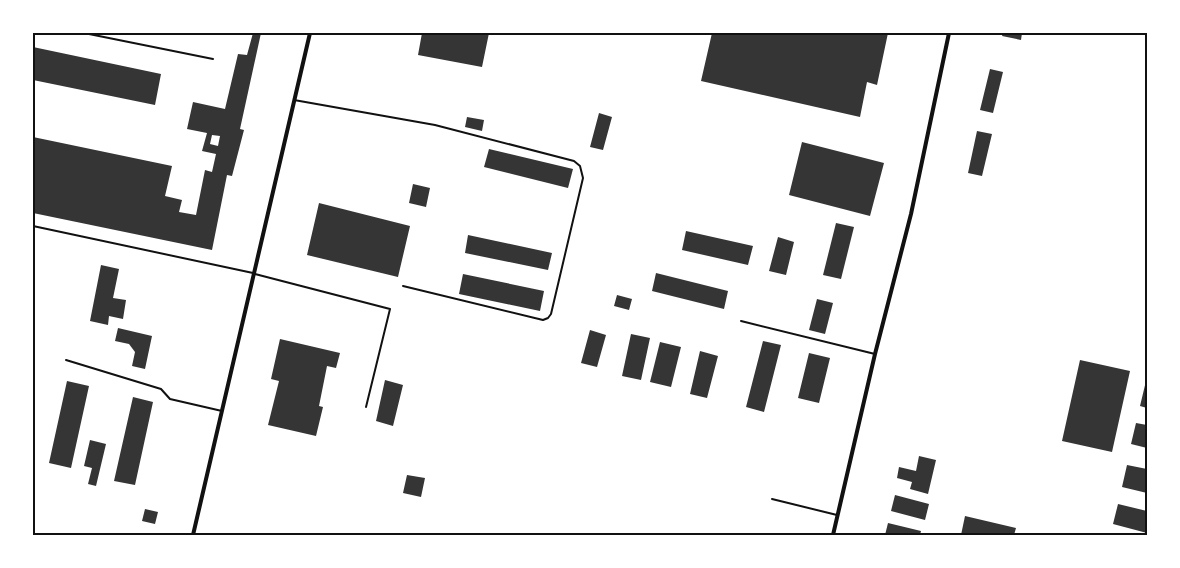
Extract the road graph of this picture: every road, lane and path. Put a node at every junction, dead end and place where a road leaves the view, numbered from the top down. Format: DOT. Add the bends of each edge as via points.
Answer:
graph roads {
  1 [pos="84,33"];
  2 [pos="309,33"];
  3 [pos="949,33"];
  4 [pos="213,59"];
  5 [pos="294,100"];
  6 [pos="33,226"];
  7 [pos="255,274"];
  8 [pos="403,286"];
  9 [pos="741,321"];
  10 [pos="875,354"];
  11 [pos="66,360"];
  12 [pos="366,407"];
  13 [pos="222,411"];
  14 [pos="772,499"];
  15 [pos="837,515"];
  16 [pos="193,535"];
  17 [pos="833,535"];
  1 -- 4 [label="lane"];
  2 -- 5 [label="street"];
  3 -- 10 [label="street"];
  5 -- 7 [label="street"];
  5 -- 8 [label="lane" via="435,125 574,161 580,166 583,178 548,318 543,320"];
  6 -- 7 [label="lane"];
  7 -- 12 [label="lane" via="390,309"];
  7 -- 13 [label="street"];
  9 -- 10 [label="lane"];
  10 -- 15 [label="street"];
  11 -- 13 [label="lane" via="161,389 170,399"];
  13 -- 16 [label="street"];
  14 -- 15 [label="lane"];
  15 -- 17 [label="street"];
}
